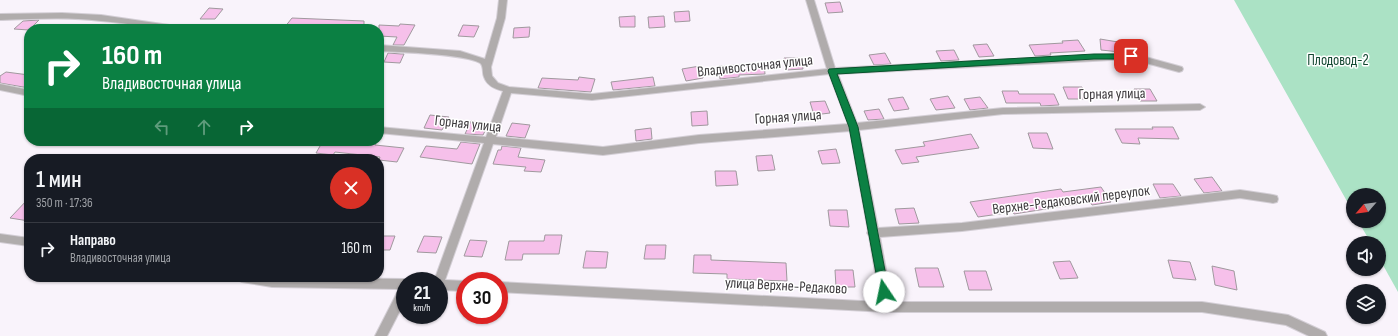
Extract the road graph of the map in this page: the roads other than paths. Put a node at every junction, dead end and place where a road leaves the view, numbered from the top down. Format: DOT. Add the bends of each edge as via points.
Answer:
graph roads {
  1 [pos="503,0"];
  2 [pos="810,0"];
  3 [pos="0,17"];
  4 [pos="142,24"];
  5 [pos="384,48"];
  6 [pos="487,67"];
  7 [pos="1179,69"];
  8 [pos="832,71"];
  9 [pos="0,87"];
  10 [pos="508,90"];
  11 [pos="24,92"];
  12 [pos="1200,107"];
  13 [pos="854,127"];
  14 [pos="384,130"];
  15 [pos="490,141"];
  16 [pos="1273,198"];
  17 [pos="872,233"];
  18 [pos="0,238"];
  19 [pos="24,241"];
  20 [pos="443,272"];
  21 [pos="272,282"];
  22 [pos="396,284"];
  23 [pos="508,287"];
  24 [pos="886,307"];
  25 [pos="396,308"];
  26 [pos="380,336"];
  27 [pos="1321,336"];
  1 -- 6 [label="street" via="501,18"];
  2 -- 8 [label="street"];
  3 -- 4 [label="street" via="62,16"];
  5 -- 6 [label="street" via="460,54 483,60"];
  6 -- 10 [label="street, Владивосточная улица" via="488,77 494,85"];
  7 -- 8 [label="street, Владивосточная улица" via="1131,56"];
  8 -- 10 [label="street, Владивосточная улица" via="592,97"];
  8 -- 13 [label="street"];
  9 -- 11 [label="street"];
  10 -- 15 [label="street"];
  12 -- 13 [label="street, Горная улица" via="1003,111"];
  13 -- 15 [label="street, Горная улица" via="699,138 603,151"];
  13 -- 17 [label="street"];
  14 -- 15 [label="street, Горная улица"];
  15 -- 20 [label="street"];
  16 -- 17 [label="street, Верхне-Редаковский переулок" via="1240,194 962,228"];
  17 -- 24 [label="street"];
  18 -- 19 [label="street"];
  21 -- 22 [label="street"];
  23 -- 24 [label="street, улица Верхне-Редаково"];
  24 -- 27 [label="street, улица Верхне-Редаково" via="1202,307 1288,320"];
  25 -- 26 [label="street"];
}
